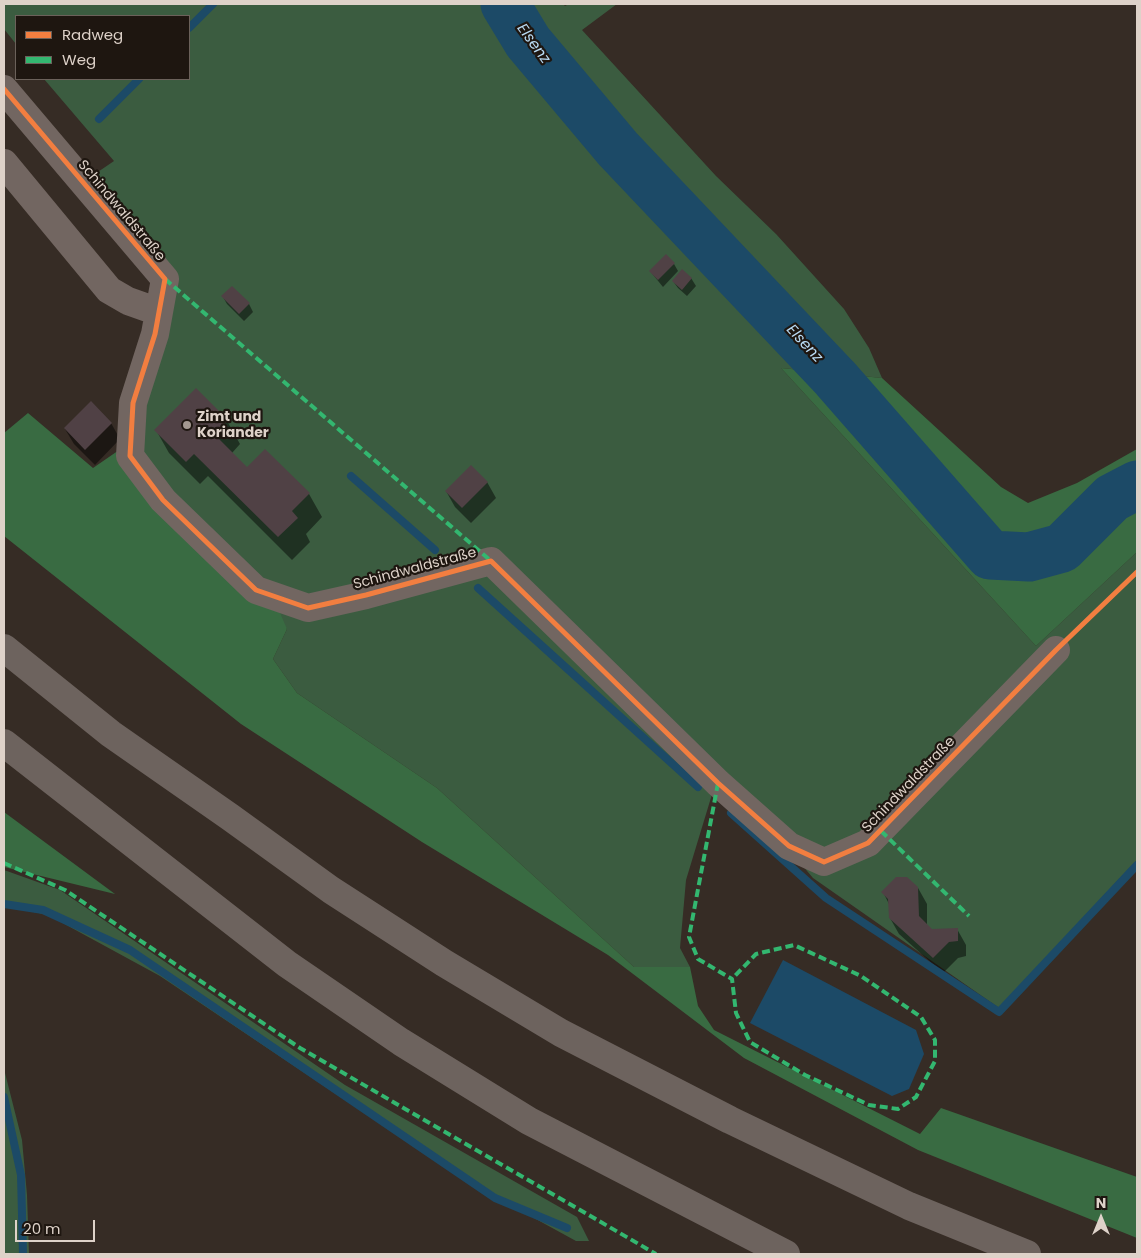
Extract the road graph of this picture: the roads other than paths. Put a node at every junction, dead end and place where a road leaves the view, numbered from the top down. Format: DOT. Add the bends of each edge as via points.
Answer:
graph roads {
  1 [pos="4,88"];
  2 [pos="4,163"];
  3 [pos="159,312"];
  4 [pos="4,648"];
  5 [pos="1056,650"];
  6 [pos="4,743"];
  7 [pos="786,1254"];
  8 [pos="1027,1254"];
  1 -- 3 [label="street, Schindwaldstraße" via="165,279"];
  2 -- 3 [label="street" via="110,290 128,301"];
  3 -- 5 [label="street, Schindwaldstraße" via="133,403 130,456 162,500 256,590 308,608 491,561 718,783 789,846 824,862 868,843"];
  4 -- 8 [label="highway" via="111,734 331,890 561,1033 730,1120 909,1206"];
  6 -- 7 [label="highway" via="287,964 401,1042 529,1122"];
}
